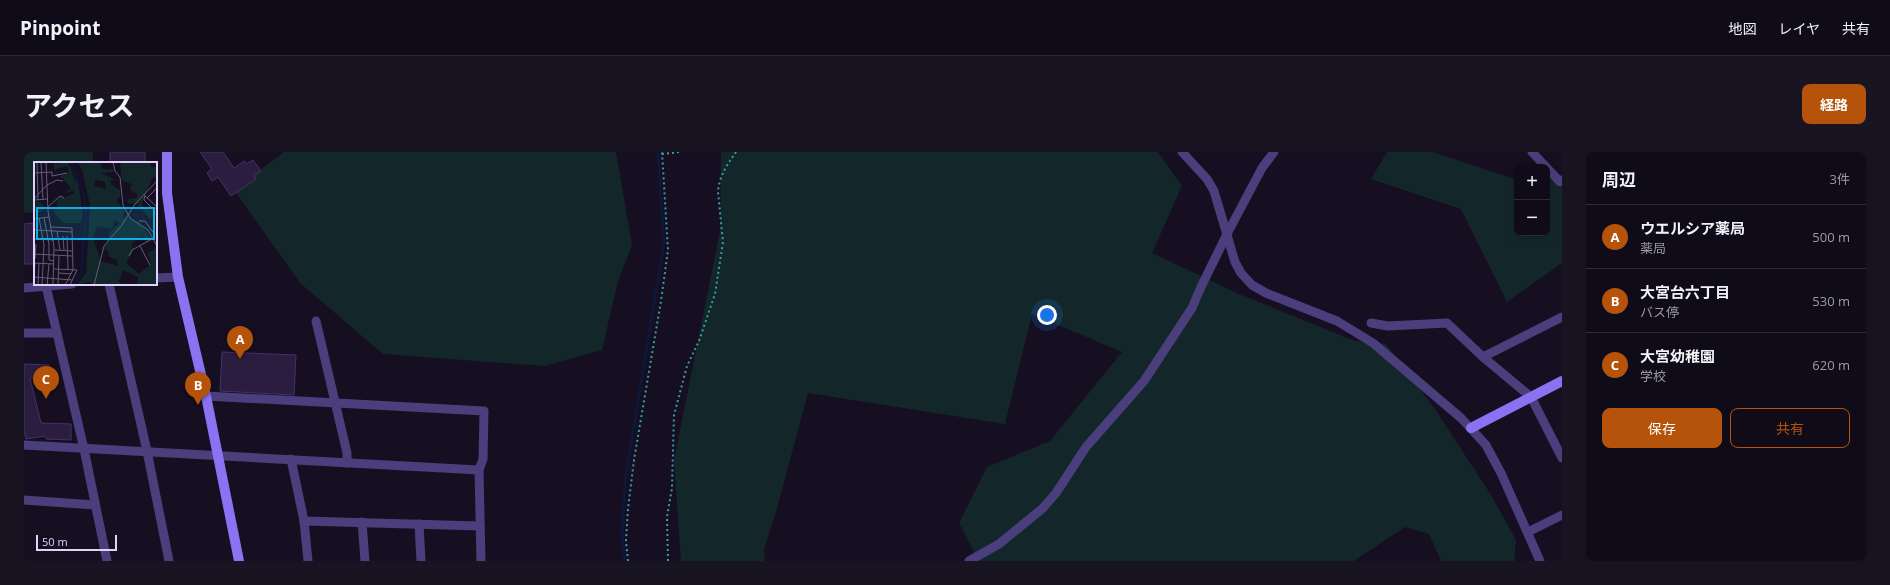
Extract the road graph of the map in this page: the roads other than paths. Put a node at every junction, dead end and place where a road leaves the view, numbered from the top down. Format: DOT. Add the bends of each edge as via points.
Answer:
graph roads {
  1 [pos="167,152"];
  2 [pos="1182,152"];
  3 [pos="1274,152"];
  4 [pos="1532,152"];
  5 [pos="1544,164"];
  6 [pos="1550,170"];
  7 [pos="1562,180"];
  8 [pos="1227,234"];
  9 [pos="178,277"];
  10 [pos="157,278"];
  11 [pos="59,285"];
  12 [pos="109,285"];
  13 [pos="46,286"];
  14 [pos="24,288"];
  15 [pos="1562,317"];
  16 [pos="316,321"];
  17 [pos="1371,323"];
  18 [pos="24,333"];
  19 [pos="57,333"];
  20 [pos="1483,357"];
  21 [pos="1562,381"];
  22 [pos="206,396"];
  23 [pos="1531,398"];
  24 [pos="336,403"];
  25 [pos="1471,428"];
  26 [pos="24,445"];
  27 [pos="84,449"];
  28 [pos="147,451"];
  29 [pos="1561,453"];
  30 [pos="218,455"];
  31 [pos="291,459"];
  32 [pos="347,463"];
  33 [pos="479,470"];
  34 [pos="24,500"];
  35 [pos="95,505"];
  36 [pos="1562,515"];
  37 [pos="304,520"];
  38 [pos="362,522"];
  39 [pos="419,524"];
  40 [pos="480,526"];
  41 [pos="1528,532"];
  42 [pos="107,561"];
  43 [pos="169,561"];
  44 [pos="239,561"];
  45 [pos="308,561"];
  46 [pos="365,561"];
  47 [pos="421,561"];
  48 [pos="481,561"];
  49 [pos="969,561"];
  50 [pos="1540,561"];
  1 -- 9 [label="street" via="167,193"];
  2 -- 8 [label="street" via="1207,179 1214,191"];
  3 -- 8 [label="street" via="1262,168"];
  4 -- 5 [label="street"];
  6 -- 7 [label="street" via="1560,182"];
  8 -- 25 [label="street" via="1235,262 1252,285 1337,321 1373,342"];
  8 -- 49 [label="street" via="1192,308 1148,374 1086,447 1056,493 1042,509 999,544"];
  9 -- 10 [label="street"];
  9 -- 22 [label="street"];
  11 -- 13 [label="street"];
  12 -- 28 [label="street"];
  13 -- 14 [label="street"];
  13 -- 19 [label="street"];
  15 -- 20 [label="street"];
  16 -- 24 [label="street"];
  17 -- 20 [label="street" via="1388,326 1447,323"];
  18 -- 19 [label="street"];
  19 -- 27 [label="street"];
  20 -- 23 [label="street"];
  21 -- 23 [label="street"];
  22 -- 24 [label="street"];
  22 -- 30 [label="street"];
  23 -- 25 [label="street"];
  23 -- 29 [label="street"];
  24 -- 32 [label="street"];
  24 -- 33 [label="street" via="484,411 483,459"];
  25 -- 41 [label="street" via="1486,445 1502,473"];
  26 -- 27 [label="street"];
  27 -- 28 [label="street"];
  27 -- 35 [label="street"];
  28 -- 30 [label="street"];
  28 -- 43 [label="street"];
  30 -- 31 [label="street"];
  30 -- 44 [label="street"];
  31 -- 32 [label="street"];
  31 -- 37 [label="street"];
  32 -- 33 [label="street"];
  33 -- 40 [label="street"];
  34 -- 35 [label="street"];
  35 -- 42 [label="street"];
  36 -- 41 [label="street"];
  37 -- 38 [label="street"];
  37 -- 45 [label="street"];
  38 -- 39 [label="street"];
  38 -- 46 [label="street"];
  39 -- 40 [label="street"];
  39 -- 47 [label="street"];
  40 -- 48 [label="street"];
  41 -- 50 [label="street"];
}
